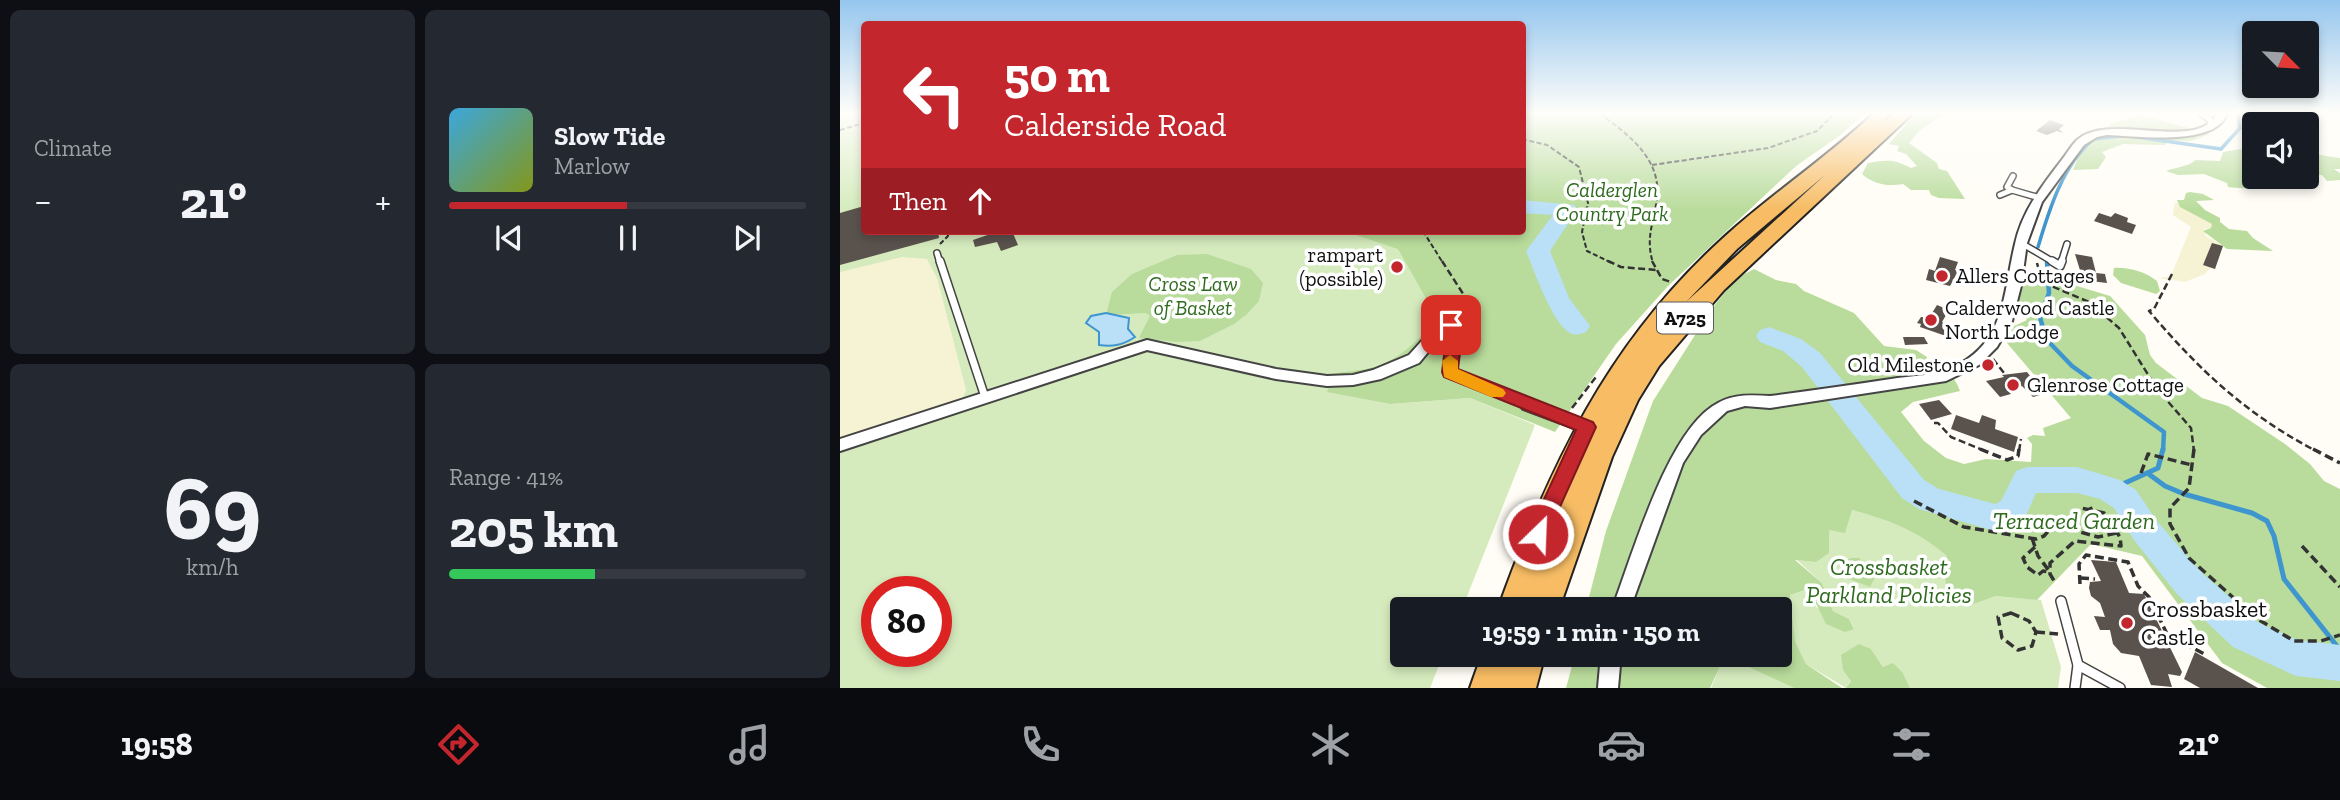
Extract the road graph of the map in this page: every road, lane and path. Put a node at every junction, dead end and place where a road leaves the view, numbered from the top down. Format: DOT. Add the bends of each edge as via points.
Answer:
graph roads {
  1 [pos="1549,146"];
  2 [pos="1637,146"];
  3 [pos="1773,146"];
  4 [pos="1844,146"];
  5 [pos="1868,146"];
  6 [pos="2078,146"];
  7 [pos="1652,165"];
  8 [pos="2013,176"];
  9 [pos="2012,190"];
  10 [pos="2000,195"];
  11 [pos="2040,198"];
  12 [pos="948,235"];
  13 [pos="1426,235"];
  14 [pos="2021,243"];
  15 [pos="2067,244"];
  16 [pos="937,253"];
  17 [pos="1656,270"];
  18 [pos="2172,274"];
  19 [pos="2042,282"];
  20 [pos="1677,284"];
  21 [pos="1442,327"];
  22 [pos="1456,346"];
  23 [pos="1993,359"];
  24 [pos="2004,373"];
  25 [pos="985,397"];
  26 [pos="1528,405"];
  27 [pos="1934,423"];
  28 [pos="1587,427"];
  29 [pos="2021,439"];
  30 [pos="840,446"];
  31 [pos="2340,463"];
  32 [pos="2192,465"];
  33 [pos="2141,473"];
  34 [pos="1914,501"];
  35 [pos="2090,507"];
  36 [pos="2071,518"];
  37 [pos="2075,524"];
  38 [pos="2117,533"];
  39 [pos="2032,538"];
  40 [pos="2302,546"];
  41 [pos="2035,547"];
  42 [pos="2050,572"];
  43 [pos="2080,578"];
  44 [pos="2095,579"];
  45 [pos="2056,584"];
  46 [pos="2080,584"];
  47 [pos="2340,587"];
  48 [pos="1518,597"];
  49 [pos="1548,597"];
  50 [pos="1625,597"];
  51 [pos="2061,601"];
  52 [pos="2036,632"];
  53 [pos="2340,635"];
  54 [pos="2071,636"];
  55 [pos="2206,656"];
  56 [pos="2078,665"];
  57 [pos="1495,667"];
  58 [pos="1524,667"];
  59 [pos="1538,667"];
  60 [pos="1610,667"];
  61 [pos="1488,688"];
  62 [pos="1518,688"];
  63 [pos="1535,688"];
  64 [pos="1608,688"];
  65 [pos="2075,688"];
  66 [pos="2120,688"];
  1 -- 17 [label="path" via="1579,167 1588,204 1582,232 1587,251 1621,267"];
  2 -- 7 [label="path"];
  3 -- 7 [label="path"];
  4 -- 28 [label="highway, A725" via="1689,282 1635,346"];
  5 -- 49 [label="highway, A725" via="1716,285 1644,368 1592,465"];
  6 -- 11 [label="street"];
  7 -- 17 [label="path" via="1657,192 1647,239"];
  8 -- 9 [label="lane" via="2007,187"];
  9 -- 10 [label="lane"];
  9 -- 11 [label="lane"];
  11 -- 14 [label="street"];
  12 -- 16 [label="path"];
  13 -- 22 [label="path" via="1476,314 1477,337"];
  14 -- 15 [label="lane" via="2060,266"];
  14 -- 50 [label="street" via="2005,321 1992,344 1974,361 1946,376 1770,402 1745,400 1722,407 1696,431 1676,461"];
  16 -- 25 [label="lane"];
  17 -- 20 [label="path" via="1662,279"];
  18 -- 31 [label="path" via="2149,311 2170,336 2218,386 2246,407"];
  19 -- 32 [label="path" via="2088,304 2126,336 2158,390 2195,437"];
  21 -- 25 [label="street" via="1414,359 1353,380 1276,374 1147,345"];
  21 -- 26 [label="lane" via="1455,329 1450,372"];
  23 -- 24 [label="path"];
  25 -- 30 [label="street"];
  26 -- 28 [label="street"];
  27 -- 29 [label="path" via="1951,437 2007,460 2018,456"];
  28 -- 48 [label="highway, A725" via="1538,534"];
  32 -- 33 [label="path" via="2150,454"];
  32 -- 53 [label="path" via="2190,486 2170,508 2169,524 2189,558 2256,618 2294,641"];
  34 -- 39 [label="path" via="1968,530"];
  35 -- 36 [label="path" via="2076,510"];
  35 -- 37 [label="path" via="2099,524"];
  35 -- 38 [label="path" via="2104,513"];
  36 -- 37 [label="path"];
  36 -- 39 [label="path" via="2060,518 2040,538"];
  37 -- 38 [label="path" via="2086,534 2112,537"];
  38 -- 42 [label="path" via="2121,546 2075,541 2050,563"];
  39 -- 41 [label="path"];
  40 -- 47 [label="path"];
  41 -- 42 [label="path"];
  41 -- 42 [label="path" via="2023,558 2028,568 2038,575"];
  42 -- 45 [label="path"];
  43 -- 44 [label="path"];
  46 -- 55 [label="path" via="2078,568 2086,555 2128,562 2163,629"];
  51 -- 54 [label="lane"];
  52 -- 52 [label="path" via="2029,621 2017,615 1998,617 1997,632 2017,649 2032,646"];
  52 -- 54 [label="path"];
  54 -- 56 [label="lane"];
  56 -- 65 [label="lane"];
  56 -- 66 [label="lane"];
  57 -- 61 [label="highway"];
  58 -- 62 [label="highway"];
  59 -- 63 [label="highway"];
  60 -- 64 [label="street"];
}
